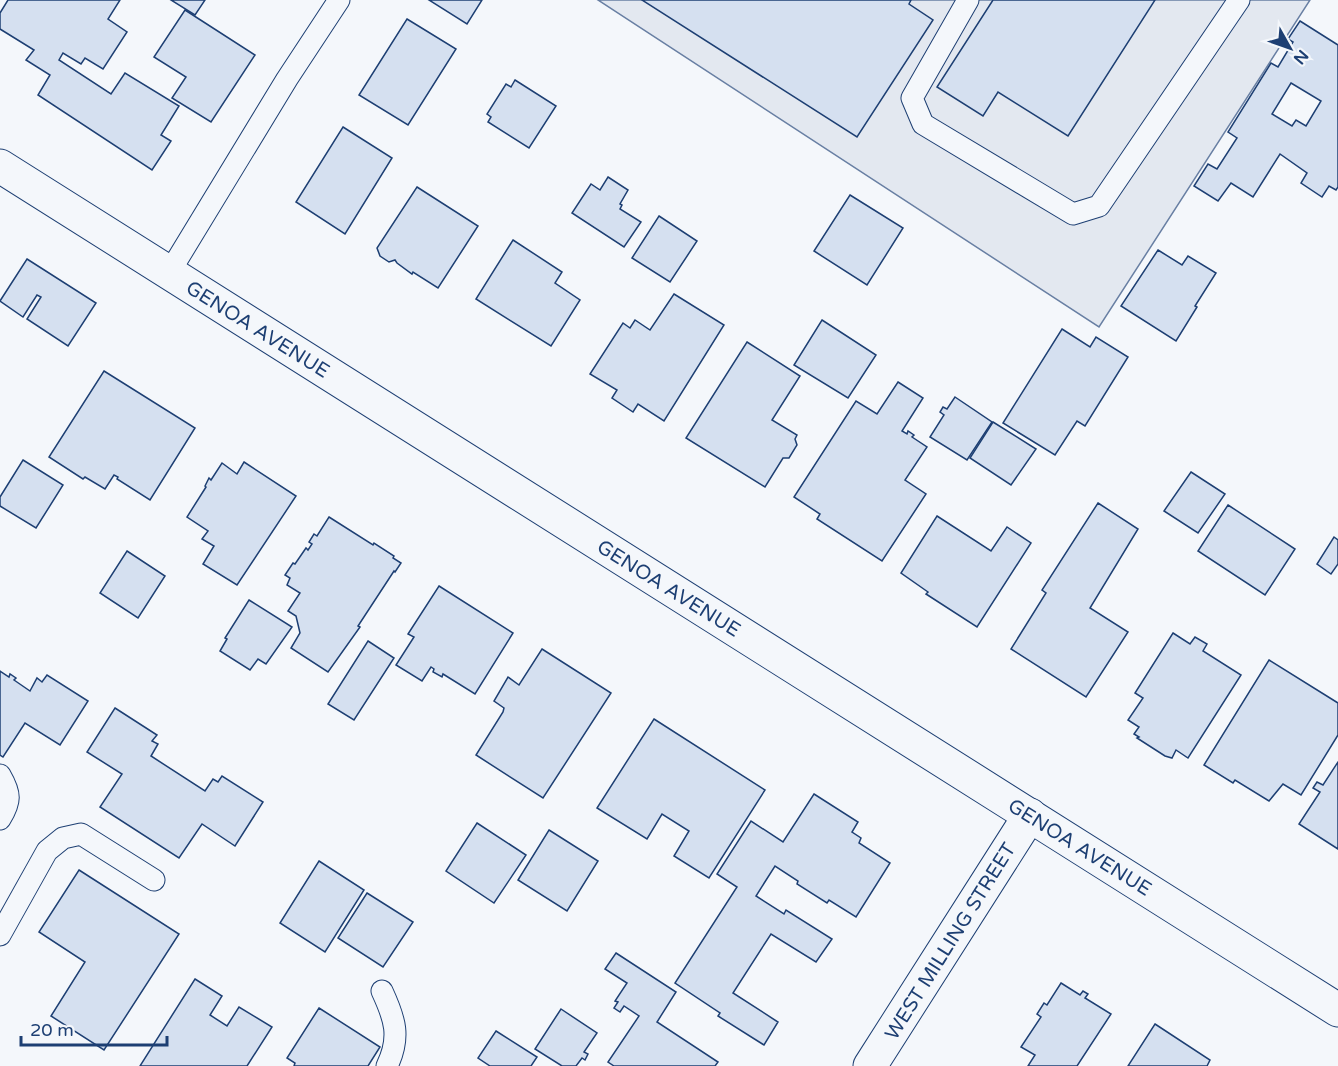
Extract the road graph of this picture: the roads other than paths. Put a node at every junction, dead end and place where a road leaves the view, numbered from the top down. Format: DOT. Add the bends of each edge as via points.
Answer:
graph roads {
  1 [pos="339,0"];
  2 [pos="968,0"];
  3 [pos="1239,0"];
  4 [pos="0,166"];
  5 [pos="169,273"];
  6 [pos="0,775"];
  7 [pos="1030,815"];
  8 [pos="0,819"];
  9 [pos="154,880"];
  10 [pos="0,935"];
  11 [pos="382,992"];
  12 [pos="1338,1010"];
  13 [pos="387,1066"];
  14 [pos="870,1066"];
  1 -- 5 [label="lane"];
  2 -- 3 [label="lane" via="912,98 923,124 1073,214 1099,206"];
  4 -- 5 [label="street, GENOA AVENUE"];
  5 -- 7 [label="street, GENOA AVENUE"];
  6 -- 8 [label="lane" via="8,788 9,805"];
  7 -- 12 [label="street, GENOA AVENUE"];
  7 -- 14 [label="street, WEST MILLING STREET"];
  9 -- 10 [label="lane" via="81,834 63,838 47,850"];
  11 -- 13 [label="lane" via="394,1017 396,1040"];
}
